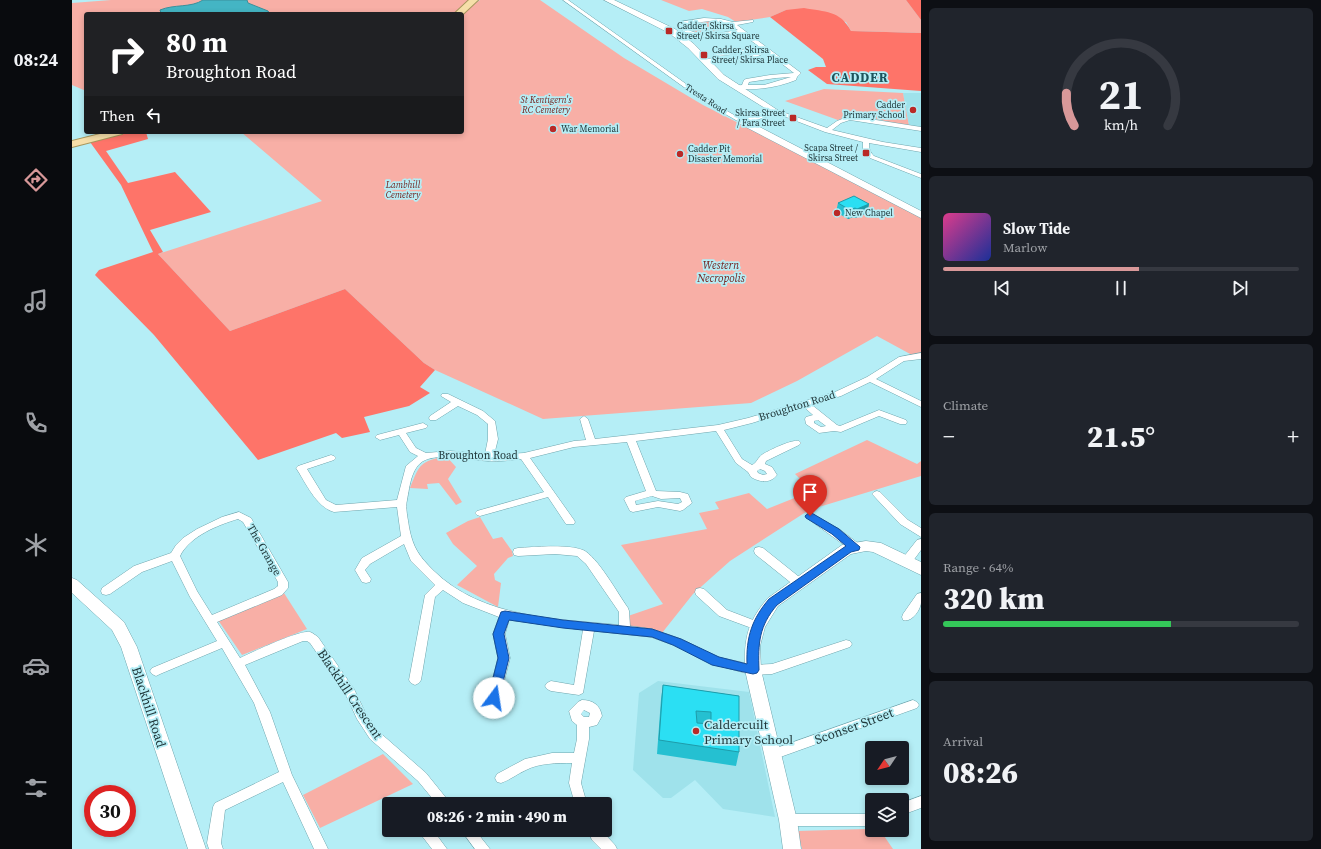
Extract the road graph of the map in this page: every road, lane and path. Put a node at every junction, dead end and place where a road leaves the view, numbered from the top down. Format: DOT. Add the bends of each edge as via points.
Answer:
graph roads {
  1 [pos="474,0"];
  2 [pos="565,0"];
  3 [pos="608,0"];
  4 [pos="460,12"];
  5 [pos="751,21"];
  6 [pos="733,24"];
  7 [pos="683,29"];
  8 [pos="672,31"];
  9 [pos="741,31"];
  10 [pos="768,51"];
  11 [pos="705,60"];
  12 [pos="735,88"];
  13 [pos="775,112"];
  14 [pos="743,122"];
  15 [pos="921,129"];
  16 [pos="827,131"];
  17 [pos="110,134"];
  18 [pos="866,142"];
  19 [pos="72,144"];
  20 [pos="921,150"];
  21 [pos="921,176"];
  22 [pos="921,214"];
  23 [pos="921,356"];
  24 [pos="870,379"];
  25 [pos="445,396"];
  26 [pos="458,402"];
  27 [pos="805,404"];
  28 [pos="921,404"];
  29 [pos="821,416"];
  30 [pos="433,418"];
  31 [pos="584,419"];
  32 [pos="903,422"];
  33 [pos="423,426"];
  34 [pos="718,428"];
  35 [pos="834,428"];
  36 [pos="401,432"];
  37 [pos="380,437"];
  38 [pos="630,439"];
  39 [pos="591,442"];
  40 [pos="796,443"];
  41 [pos="425,456"];
  42 [pos="524,456"];
  43 [pos="331,458"];
  44 [pos="489,458"];
  45 [pos="551,493"];
  46 [pos="652,493"];
  47 [pos="877,494"];
  48 [pos="401,503"];
  49 [pos="480,513"];
  50 [pos="810,516"];
  51 [pos="570,522"];
  52 [pos="921,533"];
  53 [pos="406,538"];
  54 [pos="921,543"];
  55 [pos="855,547"];
  56 [pos="760,551"];
  57 [pos="518,552"];
  58 [pos="175,556"];
  59 [pos="906,562"];
  60 [pos="921,569"];
  61 [pos="366,579"];
  62 [pos="799,583"];
  63 [pos="72,584"];
  64 [pos="442,585"];
  65 [pos="106,591"];
  66 [pos="700,592"];
  67 [pos="921,597"];
  68 [pos="505,615"];
  69 [pos="906,617"];
  70 [pos="210,620"];
  71 [pos="757,626"];
  72 [pos="589,627"];
  73 [pos="625,630"];
  74 [pos="225,642"];
  75 [pos="846,644"];
  76 [pos="239,663"];
  77 [pos="753,670"];
  78 [pos="156,671"];
  79 [pos="415,680"];
  80 [pos="551,686"];
  81 [pos="494,698"];
  82 [pos="913,705"];
  83 [pos="583,722"];
  84 [pos="772,755"];
  85 [pos="580,758"];
  86 [pos="286,775"];
  87 [pos="501,778"];
  88 [pos="438,797"];
  89 [pos="579,797"];
  90 [pos="921,802"];
  91 [pos="909,806"];
  92 [pos="788,820"];
  93 [pos="865,820"];
  94 [pos="430,837"];
  95 [pos="473,837"];
  96 [pos="598,837"];
  97 [pos="197,849"];
  98 [pos="216,849"];
  99 [pos="321,849"];
  100 [pos="440,849"];
  101 [pos="482,849"];
  102 [pos="610,849"];
  103 [pos="792,849"];
  1 -- 4 [label="main road"];
  2 -- 14 [label="street, Tresta Road" via="708,102"];
  3 -- 8 [label="street"];
  5 -- 6 [label="street"];
  6 -- 7 [label="street" via="717,18 681,23"];
  6 -- 9 [label="street"];
  7 -- 8 [label="street"];
  7 -- 9 [label="street" via="696,35"];
  8 -- 11 [label="street"];
  9 -- 10 [label="street"];
  10 -- 11 [label="street" via="760,52 756,57 726,61"];
  10 -- 12 [label="street" via="798,73 794,79 762,87"];
  11 -- 12 [label="street"];
  12 -- 13 [label="street"];
  13 -- 14 [label="street"];
  13 -- 16 [label="street"];
  14 -- 22 [label="street, Tresta Road"];
  15 -- 16 [label="street" via="850,118"];
  16 -- 18 [label="street"];
  17 -- 19 [label="main road"];
  18 -- 20 [label="street"];
  18 -- 21 [label="street" via="865,150 872,158"];
  23 -- 24 [label="street, Broughton Road" via="902,359"];
  24 -- 27 [label="street, Broughton Road" via="838,394"];
  24 -- 28 [label="street"];
  25 -- 26 [label="street"];
  26 -- 30 [label="street"];
  26 -- 44 [label="street" via="480,413 492,423 493,439"];
  27 -- 29 [label="street"];
  27 -- 34 [label="street, Broughton Road"];
  29 -- 35 [label="street"];
  29 -- 35 [label="street" via="809,419 810,424 819,430"];
  31 -- 39 [label="street"];
  32 -- 35 [label="street" via="879,413 841,429"];
  33 -- 36 [label="street"];
  34 -- 38 [label="street, Broughton Road"];
  34 -- 40 [label="street" via="739,460 756,468 765,457"];
  36 -- 37 [label="street"];
  36 -- 41 [label="street" via="413,450"];
  38 -- 39 [label="street, Broughton Road"];
  38 -- 46 [label="street"];
  39 -- 42 [label="street, Broughton Road"];
  41 -- 44 [label="street, Broughton Road" via="450,454"];
  41 -- 48 [label="street, Broughton Road" via="411,466"];
  42 -- 44 [label="street, Broughton Road"];
  42 -- 45 [label="street"];
  43 -- 48 [label="street" via="299,465 323,502 334,509"];
  45 -- 49 [label="street"];
  45 -- 51 [label="street"];
  46 -- 46 [label="street" via="660,497 676,494 685,496 687,503 680,508 658,504 633,509 629,499"];
  47 -- 52 [label="street" via="904,522"];
  48 -- 53 [label="street, Broughton Road"];
  50 -- 55 [label="street"];
  53 -- 61 [label="street" via="366,561 360,570"];
  53 -- 64 [label="street, Broughton Road" via="415,558"];
  54 -- 59 [label="street"];
  55 -- 59 [label="street" via="876,547"];
  55 -- 62 [label="street" via="848,549"];
  56 -- 62 [label="street"];
  57 -- 73 [label="street" via="555,550 580,553 590,561 624,611"];
  58 -- 65 [label="street" via="138,569"];
  58 -- 70 [label="street"];
  58 -- 70 [label="street, The Grange" via="181,545 190,538 231,516 239,515 247,520 283,582 283,588 278,592"];
  59 -- 60 [label="street"];
  62 -- 71 [label="street" via="773,602"];
  63 -- 97 [label="street, Blackhill Road" via="118,626 129,647"];
  64 -- 68 [label="street, Broughton Road" via="467,600"];
  64 -- 79 [label="street" via="430,595"];
  66 -- 71 [label="street" via="723,612"];
  67 -- 69 [label="street"];
  68 -- 72 [label="street, Broughton Road"];
  68 -- 81 [label="street" via="499,634 504,658"];
  70 -- 74 [label="street"];
  71 -- 77 [label="street" via="752,646"];
  72 -- 73 [label="street, Broughton Road"];
  72 -- 80 [label="street" via="579,690"];
  73 -- 77 [label="street, Broughton Road" via="652,633 716,661"];
  74 -- 76 [label="street"];
  74 -- 78 [label="street"];
  75 -- 77 [label="street, Broughton Road" via="772,669"];
  76 -- 86 [label="street" via="261,704"];
  76 -- 88 [label="street, Blackhill Crescent" via="309,636 350,692 374,736 422,777"];
  77 -- 84 [label="street"];
  82 -- 84 [label="street, Sconser Street"];
  83 -- 85 [label="street"];
  84 -- 92 [label="street"];
  85 -- 87 [label="street" via="552,758 525,764"];
  85 -- 89 [label="street" via="575,783"];
  86 -- 98 [label="street" via="219,807 214,843"];
  86 -- 99 [label="street"];
  90 -- 91 [label="street"];
  92 -- 93 [label="street"];
  92 -- 103 [label="street"];
  94 -- 100 [label="street"];
  95 -- 101 [label="street"];
  96 -- 102 [label="street"];
}
